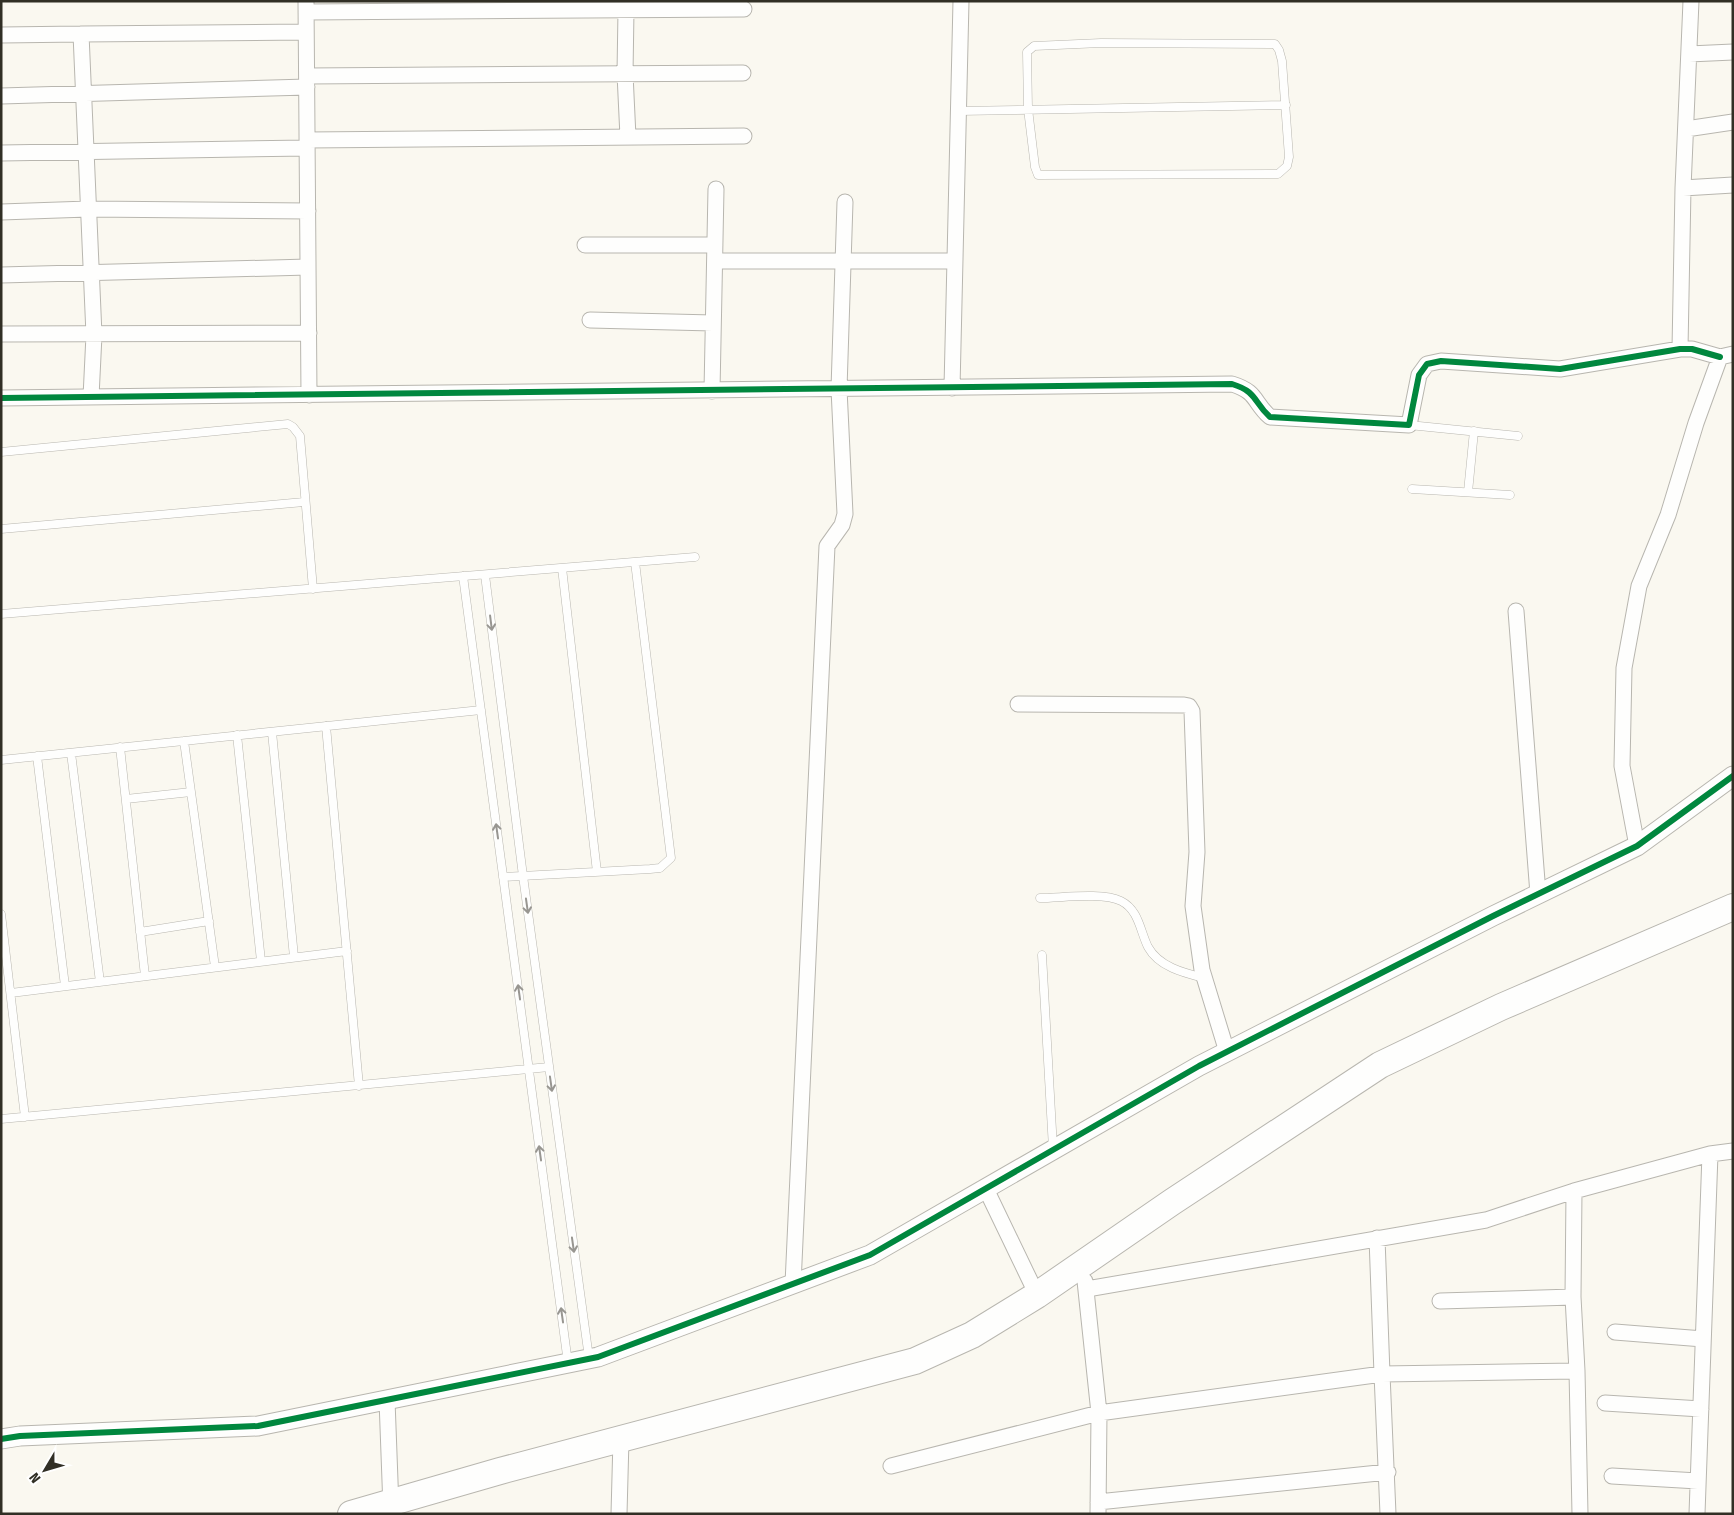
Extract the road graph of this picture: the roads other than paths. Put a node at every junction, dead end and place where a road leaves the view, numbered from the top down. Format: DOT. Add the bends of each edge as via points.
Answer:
graph roads {
  1 [pos="961,1"];
  2 [pos="1691,1"];
  3 [pos="306,7"];
  4 [pos="744,9"];
  5 [pos="626,10"];
  6 [pos="306,32"];
  7 [pos="81,34"];
  8 [pos="1,35"];
  9 [pos="1733,52"];
  10 [pos="1689,54"];
  11 [pos="743,73"];
  12 [pos="625,74"];
  13 [pos="307,82"];
  14 [pos="83,95"];
  15 [pos="1,96"];
  16 [pos="1286,105"];
  17 [pos="1028,109"];
  18 [pos="959,111"];
  19 [pos="1733,122"];
  20 [pos="1686,129"];
  21 [pos="744,136"];
  22 [pos="628,137"];
  23 [pos="307,144"];
  24 [pos="85,152"];
  25 [pos="1,153"];
  26 [pos="1733,185"];
  27 [pos="1683,188"];
  28 [pos="716,189"];
  29 [pos="845,202"];
  30 [pos="88,210"];
  31 [pos="308,211"];
  32 [pos="1,212"];
  33 [pos="586,245"];
  34 [pos="715,245"];
  35 [pos="843,259"];
  36 [pos="715,261"];
  37 [pos="955,261"];
  38 [pos="308,267"];
  39 [pos="91,272"];
  40 [pos="1,275"];
  41 [pos="590,320"];
  42 [pos="713,322"];
  43 [pos="309,333"];
  44 [pos="1,334"];
  45 [pos="94,335"];
  46 [pos="1680,349"];
  47 [pos="1726,355"];
  48 [pos="952,388"];
  49 [pos="839,389"];
  50 [pos="712,391"];
  51 [pos="309,394"];
  52 [pos="91,397"];
  53 [pos="1,398"];
  54 [pos="1409,425"];
  55 [pos="1474,431"];
  56 [pos="1518,436"];
  57 [pos="1,452"];
  58 [pos="1412,489"];
  59 [pos="1468,492"];
  60 [pos="1510,495"];
  61 [pos="304,502"];
  62 [pos="1,529"];
  63 [pos="695,557"];
  64 [pos="635,562"];
  65 [pos="562,568"];
  66 [pos="486,575"];
  67 [pos="463,576"];
  68 [pos="312,589"];
  69 [pos="1516,612"];
  70 [pos="1,614"];
  71 [pos="1018,704"];
  72 [pos="481,710"];
  73 [pos="326,726"];
  74 [pos="272,732"];
  75 [pos="237,736"];
  76 [pos="184,741"];
  77 [pos="120,748"];
  78 [pos="71,753"];
  79 [pos="37,756"];
  80 [pos="1,760"];
  81 [pos="1733,776"];
  82 [pos="191,792"];
  83 [pos="126,799"];
  84 [pos="1637,846"];
  85 [pos="597,872"];
  86 [pos="523,876"];
  87 [pos="503,877"];
  88 [pos="1538,894"];
  89 [pos="1040,898"];
  90 [pos="1733,907"];
  91 [pos="1,914"];
  92 [pos="209,921"];
  93 [pos="140,932"];
  94 [pos="347,951"];
  95 [pos="1042,955"];
  96 [pos="294,957"];
  97 [pos="261,961"];
  98 [pos="215,967"];
  99 [pos="145,976"];
  100 [pos="1204,978"];
  101 [pos="100,982"];
  102 [pos="65,986"];
  103 [pos="10,993"];
  104 [pos="1227,1052"];
  105 [pos="549,1067"];
  106 [pos="529,1070"];
  107 [pos="359,1086"];
  108 [pos="25,1117"];
  109 [pos="1,1119"];
  110 [pos="1053,1150"];
  111 [pos="1733,1151"];
  112 [pos="1710,1154"];
  113 [pos="986,1189"];
  114 [pos="1574,1191"];
  115 [pos="1377,1238"];
  116 [pos="1080,1265"];
  117 [pos="792,1284"];
  118 [pos="1087,1289"];
  119 [pos="1037,1295"];
  120 [pos="1573,1297"];
  121 [pos="1440,1301"];
  122 [pos="1615,1332"];
  123 [pos="1703,1339"];
  124 [pos="589,1358"];
  125 [pos="568,1363"];
  126 [pos="1577,1371"];
  127 [pos="1382,1374"];
  128 [pos="387,1400"];
  129 [pos="1605,1403"];
  130 [pos="1701,1409"];
  131 [pos="1099,1413"];
  132 [pos="1,1439"];
  133 [pos="621,1439"];
  134 [pos="892,1466"];
  135 [pos="1388,1472"];
  136 [pos="1612,1476"];
  137 [pos="1698,1481"];
  138 [pos="391,1508"];
  139 [pos="1098,1508"];
  140 [pos="351,1514"];
  141 [pos="619,1514"];
  142 [pos="1388,1514"];
  143 [pos="1580,1514"];
  144 [pos="1697,1514"];
  1 -- 18 [label="street"];
  2 -- 10 [label="street"];
  3 -- 5 [label="street"];
  3 -- 6 [label="street"];
  4 -- 5 [label="street"];
  5 -- 12 [label="street"];
  6 -- 7 [label="street"];
  6 -- 13 [label="street"];
  7 -- 8 [label="street"];
  7 -- 14 [label="street"];
  9 -- 10 [label="street"];
  10 -- 20 [label="street"];
  11 -- 12 [label="street"];
  12 -- 13 [label="street"];
  12 -- 22 [label="street"];
  13 -- 14 [label="street"];
  13 -- 23 [label="street"];
  14 -- 15 [label="street"];
  14 -- 24 [label="street"];
  16 -- 17 [label="lane"];
  16 -- 17 [label="lane" via="1279,50 1270,43 1101,43 1034,46 1030,49 1026,57"];
  16 -- 17 [label="lane" via="1288,166 1278,174 1042,177 1035,167"];
  17 -- 18 [label="lane"];
  18 -- 37 [label="street"];
  19 -- 20 [label="street"];
  20 -- 27 [label="street"];
  21 -- 22 [label="street"];
  22 -- 23 [label="street"];
  23 -- 24 [label="street"];
  23 -- 31 [label="street"];
  24 -- 25 [label="street"];
  24 -- 30 [label="street"];
  26 -- 27 [label="street"];
  27 -- 46 [label="street"];
  28 -- 34 [label="street"];
  29 -- 35 [label="street"];
  30 -- 31 [label="street"];
  30 -- 32 [label="street"];
  30 -- 39 [label="street"];
  31 -- 38 [label="street"];
  33 -- 34 [label="street"];
  34 -- 36 [label="street"];
  35 -- 36 [label="street"];
  35 -- 37 [label="street"];
  35 -- 49 [label="street"];
  36 -- 42 [label="street"];
  37 -- 48 [label="street"];
  38 -- 39 [label="street"];
  38 -- 43 [label="street"];
  39 -- 40 [label="street"];
  39 -- 45 [label="street"];
  41 -- 42 [label="street"];
  42 -- 50 [label="street"];
  43 -- 45 [label="street"];
  43 -- 51 [label="street"];
  44 -- 45 [label="street"];
  45 -- 52 [label="street"];
  46 -- 47 [label="street"];
  46 -- 54 [label="street" via="1560,369 1441,361 1427,364 1419,375"];
  47 -- 84 [label="street" via="1696,423 1668,515 1639,586 1624,668 1622,766"];
  48 -- 49 [label="street"];
  48 -- 54 [label="street" via="1232,384 1255,395 1270,416"];
  49 -- 50 [label="street"];
  49 -- 117 [label="street" via="844,514 842,525 827,546"];
  50 -- 51 [label="street"];
  51 -- 52 [label="street"];
  52 -- 53 [label="street"];
  54 -- 55 [label="lane"];
  55 -- 56 [label="lane"];
  55 -- 59 [label="lane"];
  57 -- 61 [label="lane" via="288,424 300,436"];
  58 -- 59 [label="lane"];
  59 -- 60 [label="lane"];
  61 -- 62 [label="lane"];
  61 -- 68 [label="lane"];
  63 -- 64 [label="lane"];
  64 -- 65 [label="lane"];
  64 -- 85 [label="lane" via="671,858 660,868"];
  65 -- 66 [label="lane"];
  65 -- 85 [label="lane"];
  66 -- 67 [label="lane"];
  66 -- 86 [label="lane, one-way"];
  67 -- 68 [label="lane"];
  67 -- 72 [label="lane"];
  68 -- 70 [label="lane"];
  69 -- 88 [label="street"];
  71 -- 100 [label="street" via="1189,706 1192,711 1197,852 1193,906"];
  72 -- 73 [label="lane"];
  87 -- 72 [label="lane, one-way"];
  73 -- 74 [label="lane"];
  73 -- 94 [label="lane"];
  74 -- 75 [label="lane"];
  74 -- 96 [label="lane"];
  75 -- 76 [label="lane"];
  75 -- 97 [label="lane"];
  76 -- 77 [label="lane"];
  76 -- 82 [label="lane"];
  77 -- 78 [label="lane"];
  77 -- 83 [label="lane"];
  78 -- 79 [label="lane"];
  78 -- 101 [label="lane"];
  79 -- 80 [label="lane"];
  79 -- 102 [label="lane"];
  81 -- 84 [label="street"];
  82 -- 83 [label="lane"];
  82 -- 92 [label="lane"];
  83 -- 93 [label="lane"];
  84 -- 88 [label="street"];
  85 -- 86 [label="lane"];
  86 -- 87 [label="lane"];
  86 -- 105 [label="lane, one-way"];
  106 -- 87 [label="lane, one-way"];
  88 -- 104 [label="street"];
  89 -- 100 [label="lane" via="1104,897 1121,901 1139,921 1148,948 1158,959 1180,972"];
  90 -- 116 [label="highway" via="1501,1007 1380,1065"];
  91 -- 103 [label="lane"];
  92 -- 93 [label="lane"];
  92 -- 98 [label="lane"];
  93 -- 99 [label="lane"];
  94 -- 96 [label="lane"];
  94 -- 107 [label="lane"];
  95 -- 110 [label="lane"];
  96 -- 97 [label="lane"];
  97 -- 98 [label="lane"];
  98 -- 99 [label="lane"];
  99 -- 101 [label="lane"];
  100 -- 104 [label="street"];
  101 -- 102 [label="lane"];
  102 -- 103 [label="lane"];
  103 -- 108 [label="lane"];
  104 -- 110 [label="street"];
  105 -- 106 [label="lane"];
  105 -- 124 [label="lane, one-way"];
  106 -- 107 [label="lane"];
  125 -- 106 [label="lane, one-way"];
  107 -- 108 [label="lane"];
  108 -- 109 [label="lane"];
  110 -- 113 [label="street"];
  111 -- 112 [label="street"];
  112 -- 114 [label="street"];
  112 -- 123 [label="street"];
  113 -- 117 [label="street" via="870,1255"];
  113 -- 119 [label="street"];
  114 -- 115 [label="street" via="1486,1220"];
  114 -- 120 [label="street"];
  115 -- 118 [label="street"];
  115 -- 127 [label="street"];
  116 -- 118 [label="street"];
  116 -- 119 [label="highway"];
  117 -- 124 [label="street"];
  118 -- 131 [label="street"];
  119 -- 133 [label="highway" via="972,1336 915,1361"];
  120 -- 121 [label="street"];
  120 -- 126 [label="street"];
  122 -- 123 [label="street"];
  123 -- 130 [label="street"];
  124 -- 125 [label="street"];
  125 -- 128 [label="street"];
  126 -- 127 [label="street"];
  126 -- 143 [label="street"];
  127 -- 131 [label="street"];
  127 -- 135 [label="street"];
  128 -- 132 [label="street" via="258,1426"];
  128 -- 138 [label="street"];
  129 -- 130 [label="street"];
  130 -- 137 [label="street"];
  131 -- 134 [label="street"];
  131 -- 139 [label="street"];
  133 -- 138 [label="highway"];
  133 -- 141 [label="street"];
  135 -- 139 [label="street"];
  135 -- 142 [label="street"];
  136 -- 137 [label="street"];
  137 -- 144 [label="street"];
  138 -- 140 [label="highway"];
}
